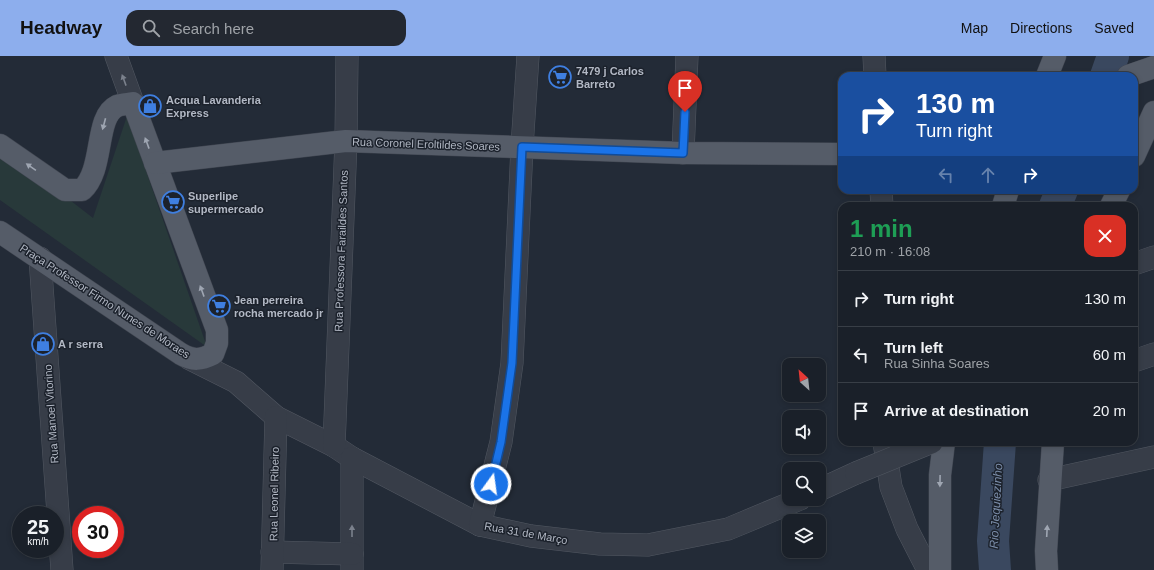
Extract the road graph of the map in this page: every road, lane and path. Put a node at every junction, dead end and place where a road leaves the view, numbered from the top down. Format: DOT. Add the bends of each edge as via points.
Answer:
graph roads {
  1 [pos="116,56"];
  2 [pos="347,56"];
  3 [pos="528,56"];
  4 [pos="687,56"];
  5 [pos="874,56"];
  6 [pos="1055,56"];
  7 [pos="875,72"];
  8 [pos="1049,72"];
  9 [pos="133,103"];
  10 [pos="1154,112"];
  11 [pos="346,141"];
  12 [pos="0,145"];
  13 [pos="522,147"];
  14 [pos="1138,147"];
  15 [pos="683,153"];
  16 [pos="838,154"];
  17 [pos="154,163"];
  18 [pos="0,232"];
  19 [pos="1154,257"];
  20 [pos="40,258"];
  21 [pos="1138,263"];
  22 [pos="215,349"];
  23 [pos="1154,354"];
  24 [pos="190,359"];
  25 [pos="1138,360"];
  26 [pos="236,382"];
  27 [pos="276,417"];
  28 [pos="334,446"];
  29 [pos="885,446"];
  30 [pos="922,446"];
  31 [pos="944,446"];
  32 [pos="1053,446"];
  33 [pos="1154,457"];
  34 [pos="352,458"];
  35 [pos="1050,480"];
  36 [pos="826,487"];
  37 [pos="783,506"];
  38 [pos="480,525"];
  39 [pos="272,561"];
  40 [pos="352,562"];
  41 [pos="62,570"];
  42 [pos="928,570"];
  43 [pos="940,570"];
  44 [pos="1047,570"];
  9 -- 1 [label="street, one-way"];
  2 -- 11 [label="street, Rua Professora Faraildes Santos"];
  3 -- 13 [label="street"];
  4 -- 15 [label="street"];
  5 -- 7 [label="street"];
  6 -- 8 [label="main road"];
  9 -- 12 [label="main road, one-way" via="117,106 105,118 93,176 82,190 65,190"];
  17 -- 9 [label="main road, one-way"];
  10 -- 14 [label="main road"];
  11 -- 13 [label="main road, Rua Coronel Eroltildes Soares"];
  11 -- 17 [label="main road, Rua Coronel Eroltildes Soares"];
  11 -- 28 [label="street, Rua Professora Faraildes Santos"];
  13 -- 15 [label="main road, Rua Coronel Eroltildes Soares"];
  13 -- 38 [label="street" via="512,363 501,442"];
  15 -- 16 [label="main road, Rua Coronel Eroltildes Soares"];
  22 -- 17 [label="main road, one-way" via="217,330"];
  18 -- 20 [label="main road, Praça Professor Firmo Nunes de Moraes"];
  19 -- 21 [label="street"];
  20 -- 24 [label="main road, Praça Professor Firmo Nunes de Moraes"];
  20 -- 41 [label="street, Rua Manoel Vitorino"];
  22 -- 24 [label="main road, Praça Professor Firmo Nunes de Moraes" via="202,359"];
  22 -- 26 [label="street"];
  23 -- 25 [label="street"];
  24 -- 26 [label="street"];
  26 -- 27 [label="street, Rua 31 de Março"];
  27 -- 28 [label="street, Rua 31 de Março"];
  27 -- 39 [label="street, Rua Leonel Ribeiro"];
  28 -- 34 [label="street, Rua 31 de Março"];
  29 -- 42 [label="street" via="891,487 907,529"];
  30 -- 36 [label="street, bridge"];
  31 -- 43 [label="main road, one-way" via="940,474"];
  32 -- 35 [label="main road"];
  33 -- 35 [label="street"];
  34 -- 38 [label="street, Rua 31 de Março"];
  40 -- 34 [label="street, one-way"];
  44 -- 35 [label="main road, one-way"];
  37 -- 38 [label="street, Rua 31 de Março" via="728,529 648,545 577,542 531,536"];
  39 -- 40 [label="street"];
}
